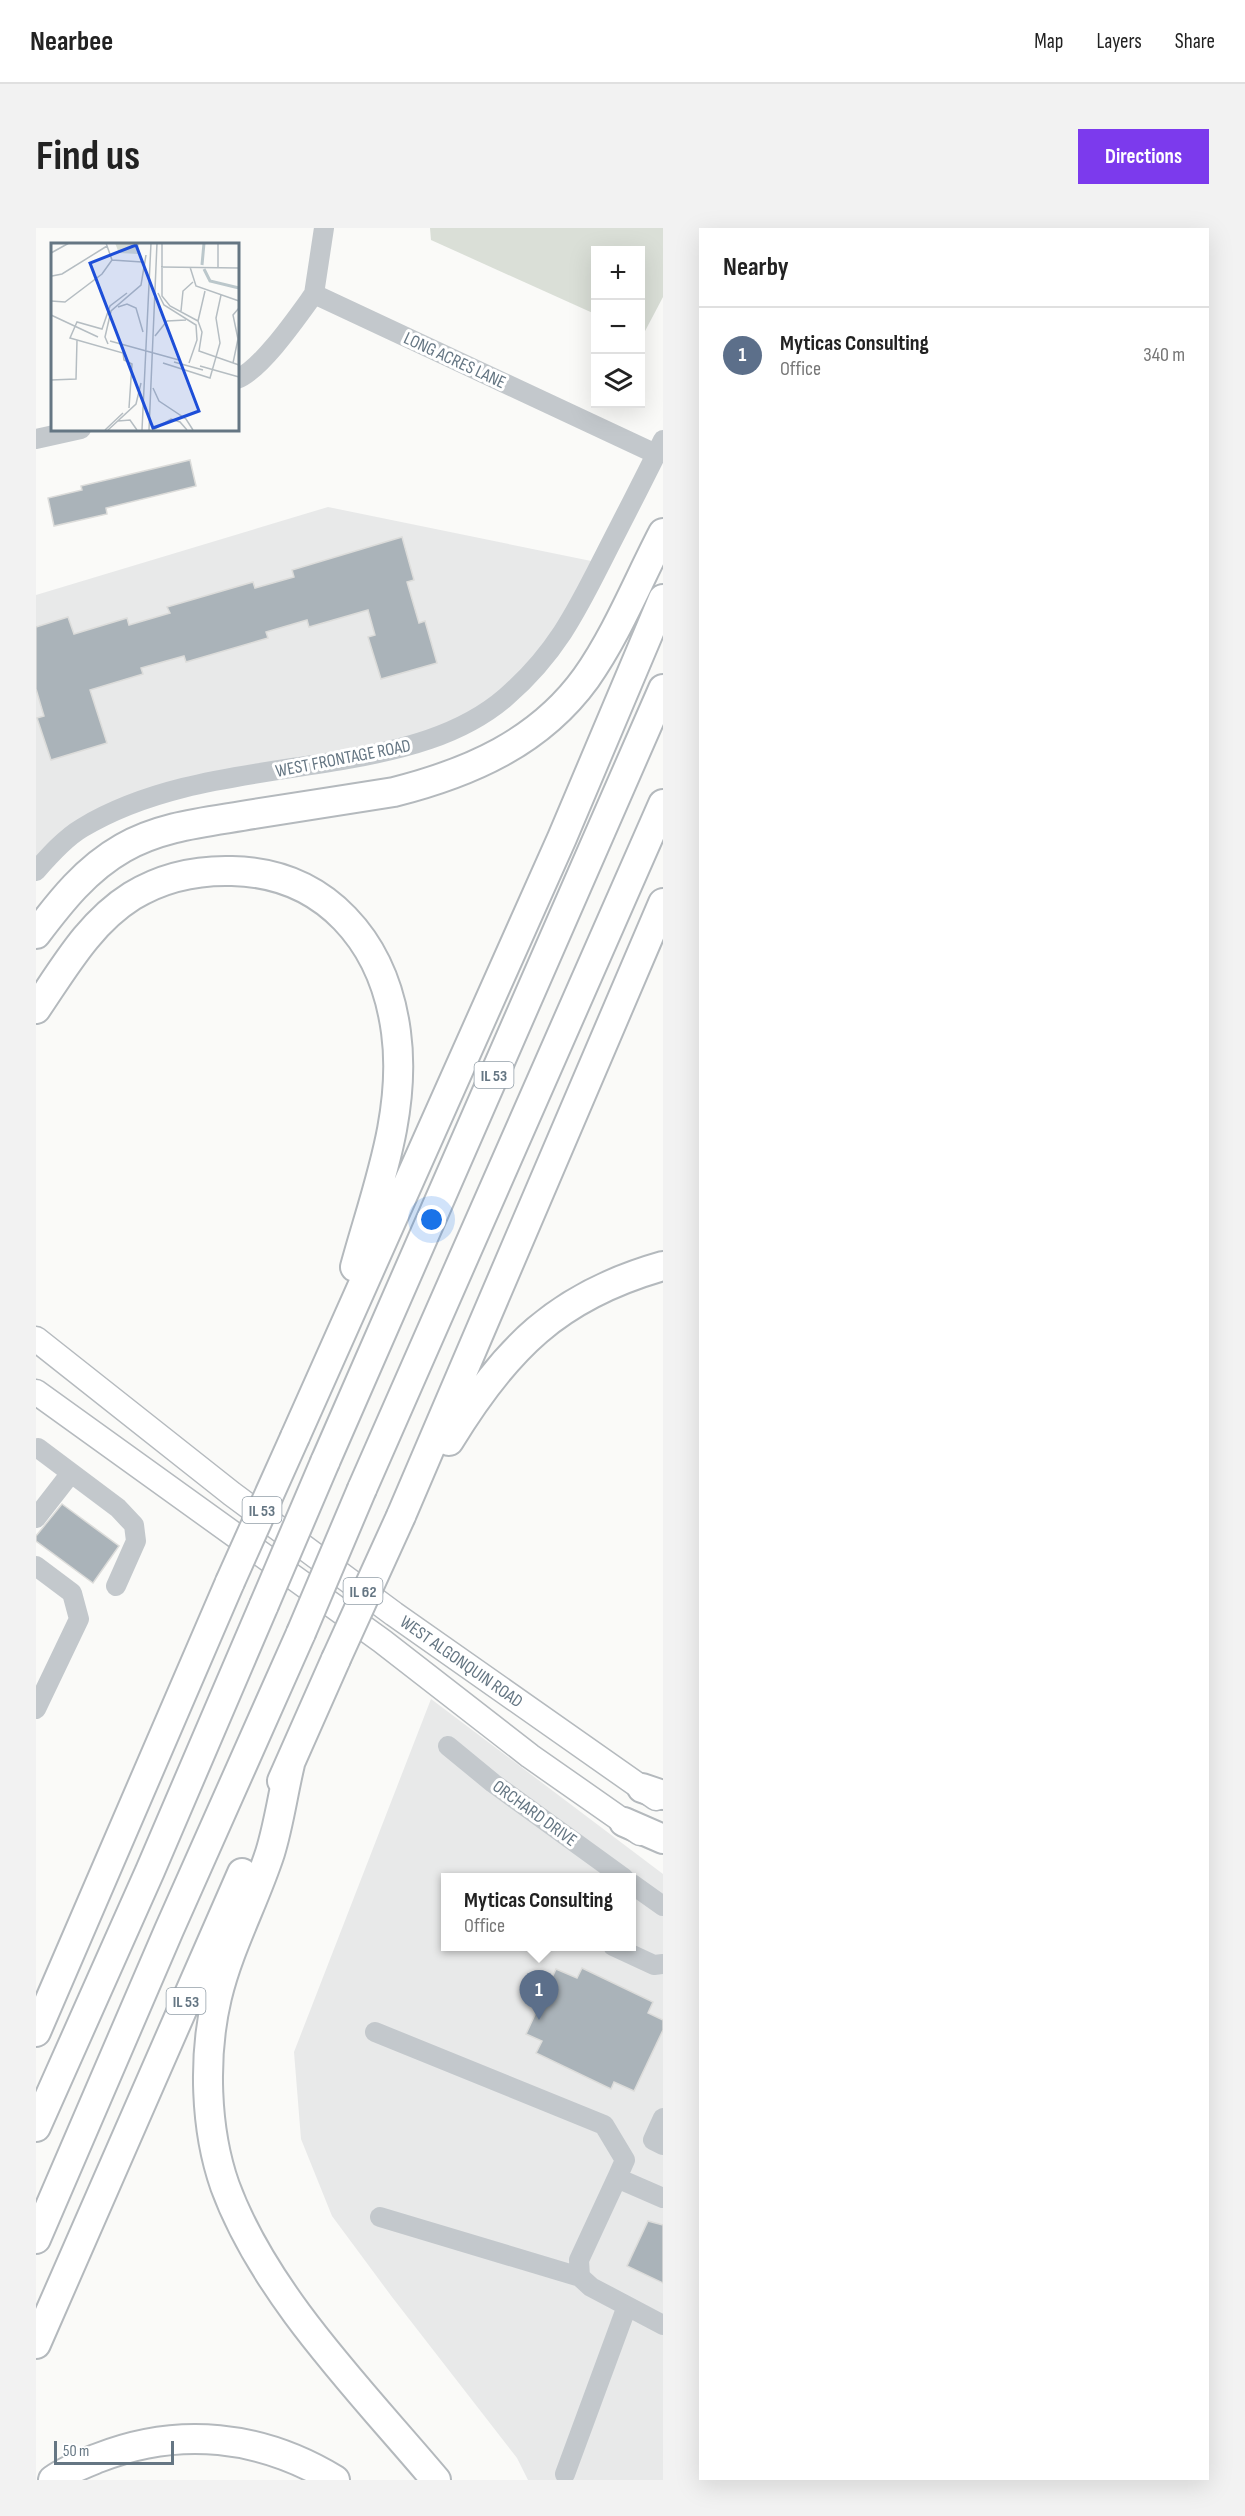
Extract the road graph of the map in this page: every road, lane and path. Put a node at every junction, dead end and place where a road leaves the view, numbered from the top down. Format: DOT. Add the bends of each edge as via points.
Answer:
graph roads {
  1 [pos="324,228"];
  2 [pos="314,294"];
  3 [pos="238,379"];
  4 [pos="76,430"];
  5 [pos="36,439"];
  6 [pos="660,447"];
  7 [pos="663,533"];
  8 [pos="663,599"];
  9 [pos="663,689"];
  10 [pos="663,804"];
  11 [pos="36,871"];
  12 [pos="663,903"];
  13 [pos="36,934"];
  14 [pos="36,1009"];
  15 [pos="663,1266"];
  16 [pos="36,1339"];
  17 [pos="329,1360"];
  18 [pos="36,1392"];
  19 [pos="36,1449"];
  20 [pos="71,1473"];
  21 [pos="401,1516"];
  22 [pos="36,1518"];
  23 [pos="36,1566"];
  24 [pos="116,1586"];
  25 [pos="36,1709"];
  26 [pos="448,1746"];
  27 [pos="290,1764"];
  28 [pos="656,1795"];
  29 [pos="624,1822"];
  30 [pos="663,1839"];
  31 [pos="663,1850"];
  32 [pos="108,1862"];
  33 [pos="611,1873"];
  34 [pos="636,1887"];
  35 [pos="663,1906"];
  36 [pos="622,1951"];
  37 [pos="663,1964"];
  38 [pos="36,1978"];
  39 [pos="36,2032"];
  40 [pos="375,2032"];
  41 [pos="663,2118"];
  42 [pos="36,2127"];
  43 [pos="663,2145"];
  44 [pos="617,2178"];
  45 [pos="663,2198"];
  46 [pos="380,2217"];
  47 [pos="36,2240"];
  48 [pos="580,2277"];
  49 [pos="627,2306"];
  50 [pos="663,2325"];
  51 [pos="36,2344"];
  52 [pos="565,2474"];
  53 [pos="53,2480"];
  54 [pos="335,2480"];
  55 [pos="436,2480"];
  1 -- 2 [label="street"];
  2 -- 3 [label="street" via="267,353"];
  2 -- 6 [label="street, LONG ACRES LANE"];
  4 -- 5 [label="street"];
  6 -- 11 [label="street, WEST FRONTAGE ROAD" via="570,624 538,665 505,698 482,714 432,738 386,752 176,789 124,807 80,829"];
  7 -- 13 [label="highway" via="585,678 547,721 502,753 394,792 196,823 145,837 84,878 64,896"];
  8 -- 17 [label="highway, IL 53" via="562,838"];
  9 -- 42 [label="highway, IL 53, bridge"];
  10 -- 47 [label="highway, IL 53, bridge"];
  12 -- 21 [label="highway, IL 53"];
  14 -- 17 [label="highway" via="93,928 132,896 168,879 214,871 264,873 305,887 346,918 376,966 391,1006 399,1094 389,1145"];
  15 -- 21 [label="highway" via="578,1301 523,1341 472,1402"];
  16 -- 28 [label="main road, WEST ALGONQUIN ROAD / IL 62" via="231,1494 394,1614"];
  17 -- 32 [label="highway, IL 53, bridge"];
  18 -- 29 [label="main road, WEST ALGONQUIN ROAD / IL 62" via="382,1641 530,1756"];
  19 -- 20 [label="street"];
  20 -- 22 [label="street"];
  20 -- 24 [label="street" via="134,1525 136,1541"];
  21 -- 27 [label="highway, IL 53, bridge"];
  23 -- 25 [label="street" via="72,1593 79,1619"];
  26 -- 33 [label="street, ORCHARD DRIVE"];
  27 -- 51 [label="highway, IL 53"];
  27 -- 55 [label="highway" via="271,1851 216,2000 209,2085 217,2157 238,2216 310,2331"];
  29 -- 30 [label="highway"];
  29 -- 31 [label="main road, WEST ALGONQUIN ROAD / IL 62"];
  32 -- 38 [label="highway"];
  32 -- 39 [label="highway, IL 53"];
  34 -- 35 [label="street"];
  36 -- 37 [label="street" via="654,1965"];
  40 -- 44 [label="street" via="604,2125 625,2160"];
  41 -- 43 [label="street" via="653,2140"];
  44 -- 45 [label="street"];
  44 -- 48 [label="street" via="579,2260"];
  46 -- 48 [label="street"];
  48 -- 49 [label="street"];
  49 -- 50 [label="street"];
  49 -- 52 [label="street"];
  53 -- 54 [label="highway" via="81,2465 140,2444 171,2439 260,2447 308,2464"];
}
